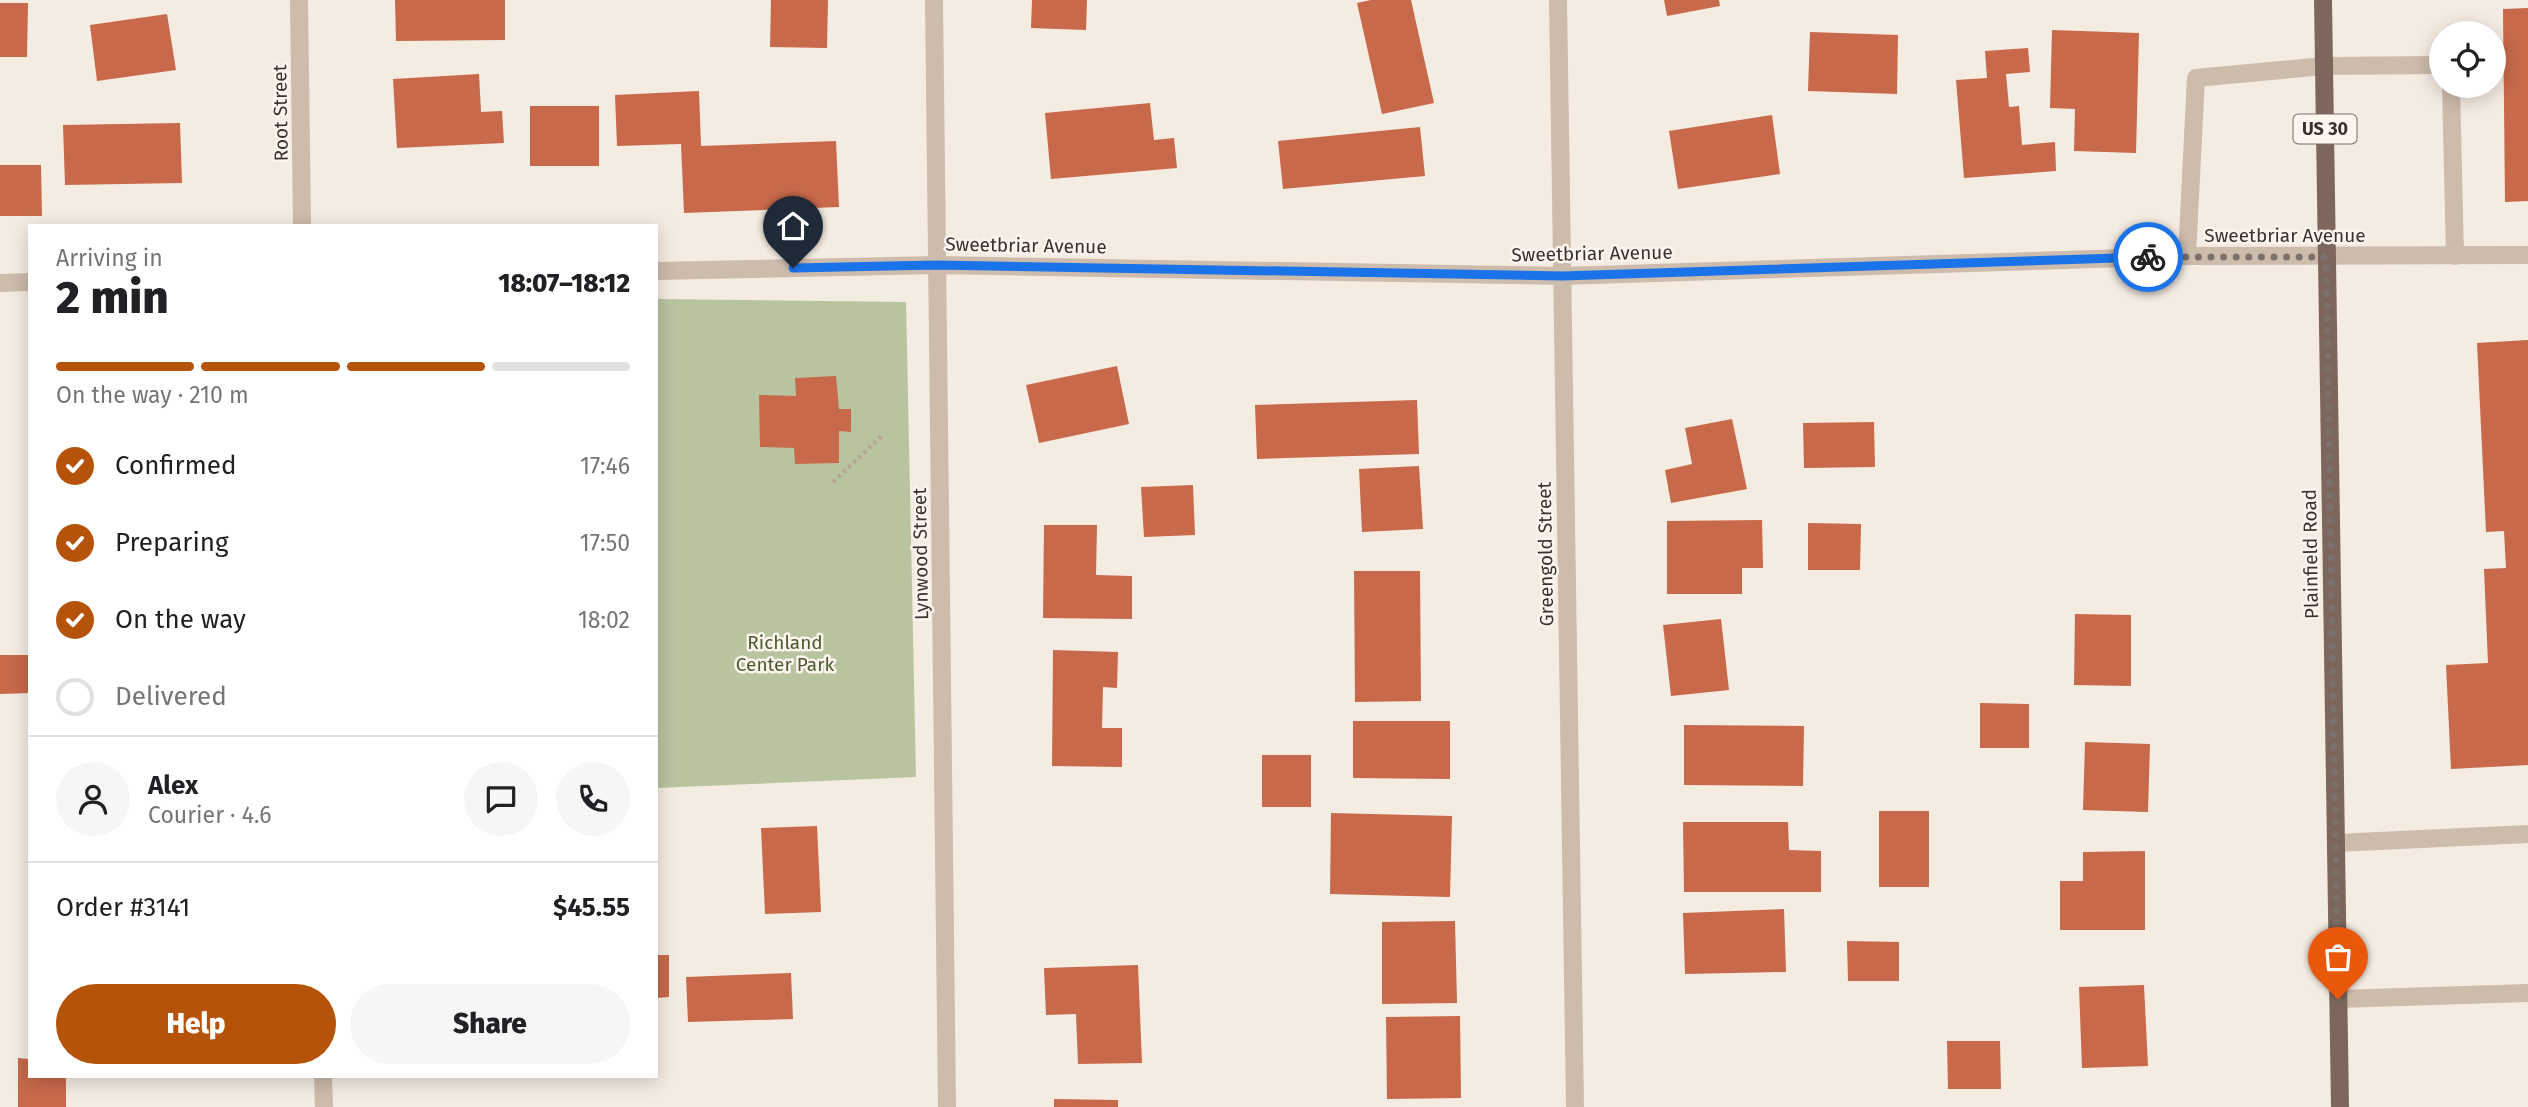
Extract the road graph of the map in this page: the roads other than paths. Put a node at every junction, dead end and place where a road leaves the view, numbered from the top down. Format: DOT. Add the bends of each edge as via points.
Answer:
graph roads {
  1 [pos="299,0"];
  2 [pos="933,0"];
  3 [pos="1558,0"];
  4 [pos="2323,0"];
  5 [pos="2429,65"];
  6 [pos="2324,66"];
  7 [pos="2451,98"];
  8 [pos="302,224"];
  9 [pos="2528,255"];
  10 [pos="2187,256"];
  11 [pos="2455,256"];
  12 [pos="2326,257"];
  13 [pos="937,265"];
  14 [pos="658,271"];
  15 [pos="1562,276"];
  16 [pos="28,282"];
  17 [pos="0,283"];
  18 [pos="2528,834"];
  19 [pos="2336,843"];
  20 [pos="2528,993"];
  21 [pos="2338,999"];
  22 [pos="323,1078"];
  23 [pos="324,1107"];
  24 [pos="947,1107"];
  25 [pos="1575,1107"];
  26 [pos="2340,1107"];
  1 -- 8 [label="street, Root Street"];
  2 -- 13 [label="street, Lynwood Street"];
  3 -- 15 [label="street, Greengold Street"];
  4 -- 6 [label="main road, Plainfield Road / US 30"];
  5 -- 6 [label="street"];
  6 -- 10 [label="street" via="2196,78"];
  6 -- 12 [label="main road, Plainfield Road / US 30"];
  7 -- 11 [label="street"];
  9 -- 11 [label="street, Sweetbriar Avenue"];
  10 -- 12 [label="street, Sweetbriar Avenue"];
  10 -- 15 [label="street, Sweetbriar Avenue"];
  11 -- 12 [label="street, Sweetbriar Avenue"];
  12 -- 19 [label="main road, Plainfield Road / US 30"];
  13 -- 14 [label="street, Sweetbriar Avenue"];
  13 -- 15 [label="street, Sweetbriar Avenue"];
  13 -- 24 [label="street, Lynwood Street"];
  15 -- 25 [label="street, Greengold Street"];
  16 -- 17 [label="street"];
  18 -- 19 [label="street"];
  19 -- 21 [label="main road, Plainfield Road / US 30"];
  20 -- 21 [label="street"];
  21 -- 26 [label="main road, Plainfield Road / US 30"];
  22 -- 23 [label="street"];
}
